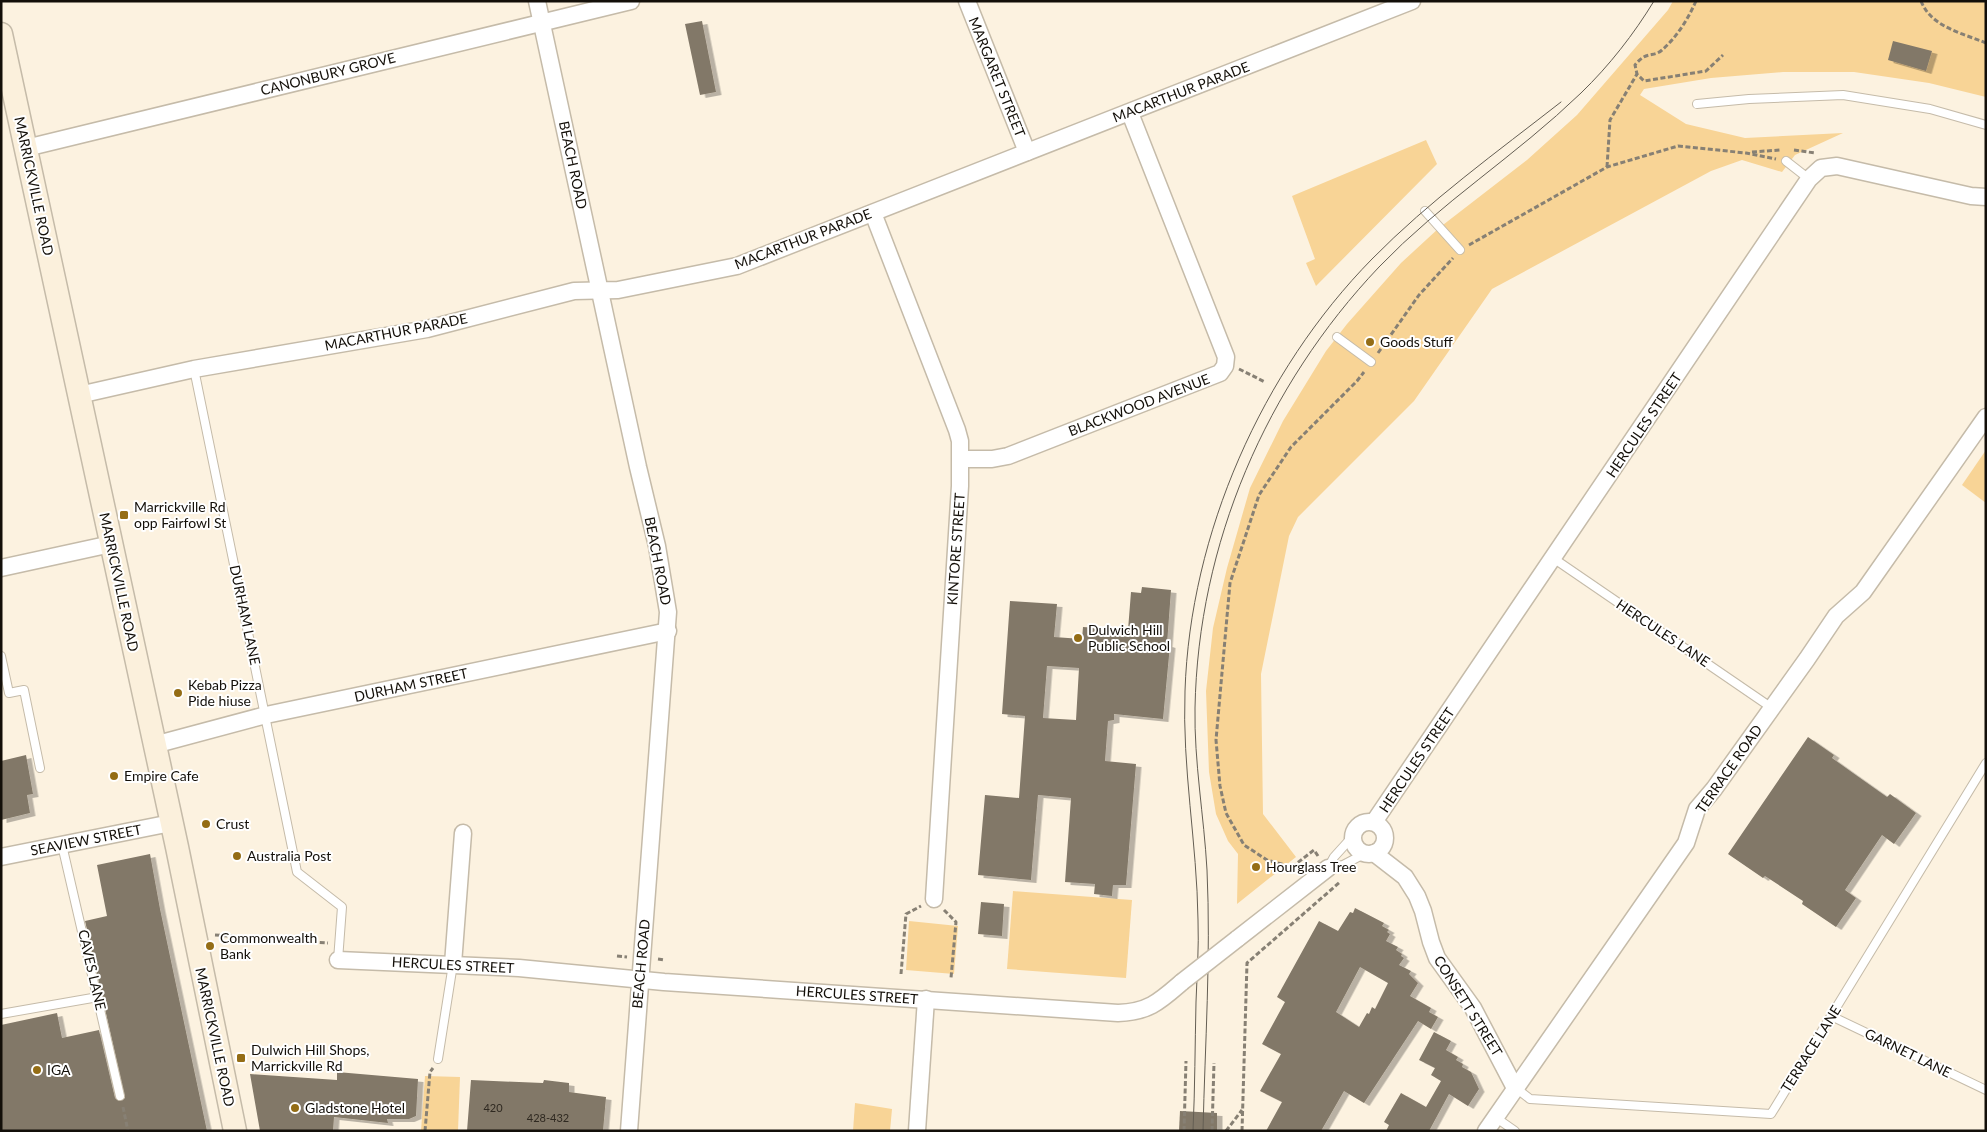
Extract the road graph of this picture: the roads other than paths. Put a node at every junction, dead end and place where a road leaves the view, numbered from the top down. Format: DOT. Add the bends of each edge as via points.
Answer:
graph roads {
  1 [pos="537,1"];
  2 [pos="631,1"];
  3 [pos="967,1"];
  4 [pos="1412,1"];
  5 [pos="542,22"];
  6 [pos="1,34"];
  7 [pos="1697,104"];
  8 [pos="1130,112"];
  9 [pos="1986,125"];
  10 [pos="26,148"];
  11 [pos="1027,152"];
  12 [pos="1786,161"];
  13 [pos="1809,179"];
  14 [pos="1986,197"];
  15 [pos="1424,211"];
  16 [pos="874,213"];
  17 [pos="1460,250"];
  18 [pos="600,289"];
  19 [pos="1337,337"];
  20 [pos="1371,362"];
  21 [pos="194,369"];
  22 [pos="79,395"];
  23 [pos="1986,417"];
  24 [pos="961,459"];
  25 [pos="111,544"];
  26 [pos="1553,558"];
  27 [pos="1,568"];
  28 [pos="668,631"];
  29 [pos="1,656"];
  30 [pos="1772,708"];
  31 [pos="266,715"];
  32 [pos="154,745"];
  33 [pos="1986,763"];
  34 [pos="40,768"];
  35 [pos="1374,822"];
  36 [pos="171,823"];
  37 [pos="463,833"];
  38 [pos="1353,836"];
  39 [pos="62,844"];
  40 [pos="1370,853"];
  41 [pos="1,856"];
  42 [pos="1333,874"];
  43 [pos="934,899"];
  44 [pos="338,952"];
  45 [pos="453,964"];
  46 [pos="640,980"];
  47 [pos="98,997"];
  48 [pos="926,999"];
  49 [pos="1,1014"];
  50 [pos="1831,1016"];
  51 [pos="438,1059"];
  52 [pos="1515,1088"];
  53 [pos="1986,1090"];
  54 [pos="120,1096"];
  55 [pos="1495,1117"];
  56 [pos="235,1131"];
  57 [pos="629,1131"];
  58 [pos="916,1131"];
  59 [pos="1486,1131"];
  60 [pos="1515,1131"];
  1 -- 5 [label="street, BEACH ROAD"];
  2 -- 5 [label="street, CANONBURY GROVE"];
  3 -- 11 [label="street, MARGARET STREET"];
  4 -- 8 [label="street, MACARTHUR PARADE"];
  5 -- 10 [label="street, CANONBURY GROVE"];
  5 -- 18 [label="street, BEACH ROAD"];
  6 -- 10 [label="main road, MARRICKVILLE ROAD"];
  7 -- 9 [label="lane" via="1843,95 1930,109"];
  8 -- 11 [label="street, MACARTHUR PARADE"];
  8 -- 24 [label="street, BLACKWOOD AVENUE" via="1226,357 1223,368 1008,456"];
  10 -- 22 [label="main road, MARRICKVILLE ROAD"];
  11 -- 16 [label="street, MACARTHUR PARADE"];
  12 -- 13 [label="lane"];
  13 -- 14 [label="street, HERCULES STREET" via="1821,168 1838,166"];
  13 -- 26 [label="street, HERCULES STREET"];
  15 -- 17 [label="lane"];
  16 -- 18 [label="street, MACARTHUR PARADE" via="737,266 618,290"];
  16 -- 24 [label="street, KINTORE STREET" via="957,430"];
  18 -- 21 [label="street, MACARTHUR PARADE" via="574,291 427,329"];
  18 -- 28 [label="street, BEACH ROAD" via="666,589"];
  19 -- 20 [label="lane"];
  21 -- 22 [label="street, MACARTHUR PARADE"];
  21 -- 31 [label="lane, DURHAM LANE"];
  22 -- 25 [label="main road, MARRICKVILLE ROAD"];
  23 -- 30 [label="street, TERRACE ROAD" via="1863,592 1836,616"];
  24 -- 43 [label="street, KINTORE STREET"];
  25 -- 27 [label="street"];
  25 -- 32 [label="main road, MARRICKVILLE ROAD"];
  26 -- 30 [label="lane, HERCULES LANE"];
  26 -- 35 [label="street, HERCULES STREET"];
  28 -- 31 [label="street, DURHAM STREET"];
  28 -- 46 [label="street, BEACH ROAD"];
  29 -- 34 [label="lane" via="9,693 24,690"];
  30 -- 52 [label="street, TERRACE ROAD" via="1697,809 1686,842"];
  31 -- 32 [label="street, DURHAM STREET"];
  31 -- 44 [label="lane, DURHAM LANE" via="297,872 342,907"];
  32 -- 36 [label="main road, MARRICKVILLE ROAD"];
  33 -- 50 [label="lane, TERRACE LANE"];
  35 -- 38 [label="street" via="1360,824"];
  35 -- 40 [label="street" via="1382,829 1385,838 1382,847"];
  36 -- 39 [label="street, SEAVIEW STREET"];
  36 -- 56 [label="main road, MARRICKVILLE ROAD"];
  37 -- 45 [label="street"];
  38 -- 40 [label="street" via="1355,846"];
  38 -- 42 [label="lane" via="1334,857"];
  39 -- 41 [label="street, SEAVIEW STREET"];
  39 -- 47 [label="lane, CAVES LANE"];
  40 -- 42 [label="lane" via="1343,865"];
  40 -- 52 [label="street, CONSETT STREET" via="1405,877 1417,896 1437,958 1473,1008"];
  42 -- 48 [label="street, HERCULES STREET, bridge" via="1237,939 1150,1007 1130,1013"];
  44 -- 45 [label="street, HERCULES STREET"];
  45 -- 46 [label="street, HERCULES STREET"];
  45 -- 51 [label="lane"];
  46 -- 48 [label="street, HERCULES STREET"];
  46 -- 57 [label="street, BEACH ROAD"];
  47 -- 49 [label="lane"];
  47 -- 54 [label="lane, CAVES LANE"];
  48 -- 58 [label="street"];
  50 -- 52 [label="lane, TERRACE LANE" via="1771,1114 1530,1098"];
  50 -- 53 [label="lane, GARNET LANE"];
  52 -- 55 [label="street, TERRACE ROAD"];
  55 -- 59 [label="street, TERRACE ROAD"];
  55 -- 60 [label="lane"];
}
